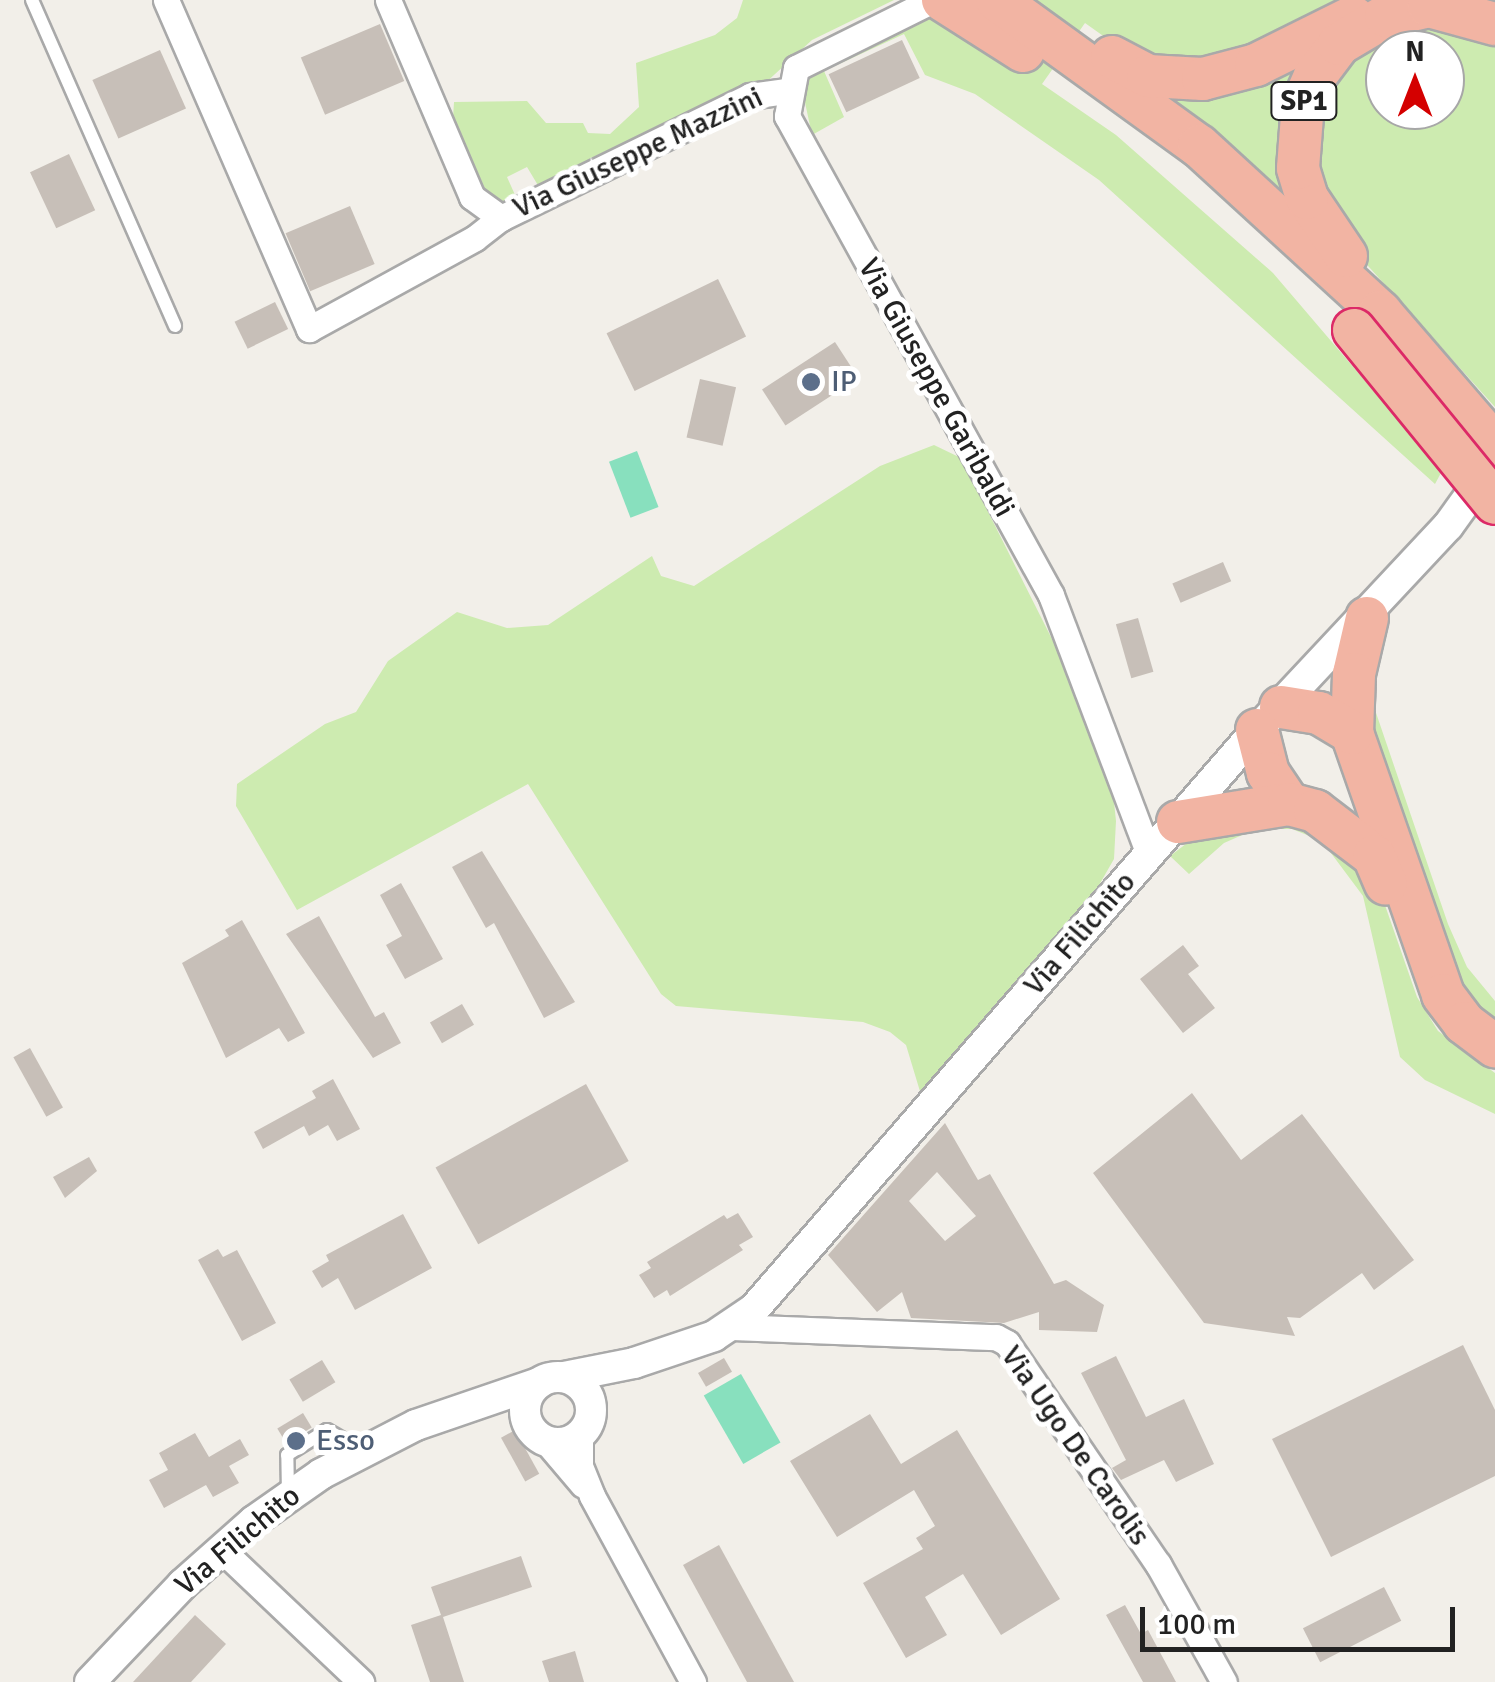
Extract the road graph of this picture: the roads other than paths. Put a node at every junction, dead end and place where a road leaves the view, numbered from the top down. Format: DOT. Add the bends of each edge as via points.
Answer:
graph roads {
  1 [pos="32,0"];
  2 [pos="166,0"];
  3 [pos="388,0"];
  4 [pos="933,0"];
  5 [pos="943,0"];
  6 [pos="998,0"];
  7 [pos="1390,0"];
  8 [pos="1473,0"];
  9 [pos="1495,9"];
  10 [pos="1495,24"];
  11 [pos="1064,50"];
  12 [pos="787,90"];
  13 [pos="501,218"];
  14 [pos="1367,321"];
  15 [pos="175,326"];
  16 [pos="1495,445"];
  17 [pos="1495,461"];
  18 [pos="1495,503"];
  19 [pos="1367,618"];
  20 [pos="1269,718"];
  21 [pos="1352,733"];
  22 [pos="1289,804"];
  23 [pos="1178,822"];
  24 [pos="1149,855"];
  25 [pos="1495,1046"];
  26 [pos="1495,1063"];
  27 [pos="732,1326"];
  28 [pos="634,1363"];
  29 [pos="551,1380"];
  30 [pos="465,1407"];
  31 [pos="586,1422"];
  32 [pos="535,1428"];
  33 [pos="592,1496"];
  34 [pos="222,1550"];
  35 [pos="90,1682"];
  36 [pos="361,1682"];
  37 [pos="693,1682"];
  38 [pos="1224,1682"];
  1 -- 15 [label="lane"];
  2 -- 13 [label="street" via="309,329"];
  3 -- 13 [label="street, Via Giuseppe Mazzini" via="472,198"];
  4 -- 12 [label="street" via="812,55 796,68"];
  5 -- 11 [label="highway, SP1"];
  6 -- 11 [label="highway, SP1"];
  7 -- 11 [label="highway" via="1256,65 1203,80 1148,76"];
  8 -- 9 [label="highway"];
  10 -- 14 [label="highway, SP1" via="1429,6 1386,16 1339,44 1303,103 1298,168"];
  11 -- 14 [label="highway, SP1" via="1121,118"];
  12 -- 13 [label="street, Via Giuseppe Mazzini" via="750,96"];
  12 -- 24 [label="street, Via Giuseppe Garibaldi" via="793,130 1051,596"];
  14 -- 16 [label="highway, SP1"];
  14 -- 18 [label="highway, SP1, bridge"];
  17 -- 19 [label="street, Via Filichito"];
  19 -- 20 [label="street, Via Filichito"];
  19 -- 21 [label="highway" via="1354,674"];
  20 -- 21 [label="highway" via="1319,713"];
  20 -- 22 [label="highway" via="1268,773"];
  20 -- 23 [label="street, Via Filichito"];
  21 -- 25 [label="highway" via="1444,995 1464,1023"];
  22 -- 23 [label="highway"];
  22 -- 26 [label="highway" via="1346,830 1374,856 1426,996 1448,1029"];
  23 -- 24 [label="street, Via Filichito"];
  24 -- 27 [label="street, Via Filichito" via="754,1310"];
  27 -- 28 [label="street, Via Filichito"];
  27 -- 38 [label="street, Via Ugo De Carolis" via="996,1337 1007,1343 1158,1564"];
  28 -- 29 [label="street, Via Filichito"];
  28 -- 31 [label="street, Via Filichito"];
  29 -- 30 [label="street, Via Filichito"];
  29 -- 31 [label="street" via="584,1388"];
  29 -- 32 [label="street" via="526,1402"];
  30 -- 32 [label="street"];
  30 -- 34 [label="street, Via Filichito" via="363,1451 288,1497"];
  31 -- 32 [label="street" via="564,1442"];
  31 -- 33 [label="street" via="580,1466"];
  32 -- 33 [label="street"];
  33 -- 37 [label="street"];
  34 -- 35 [label="street, Via Filichito"];
  34 -- 36 [label="street"];
}
